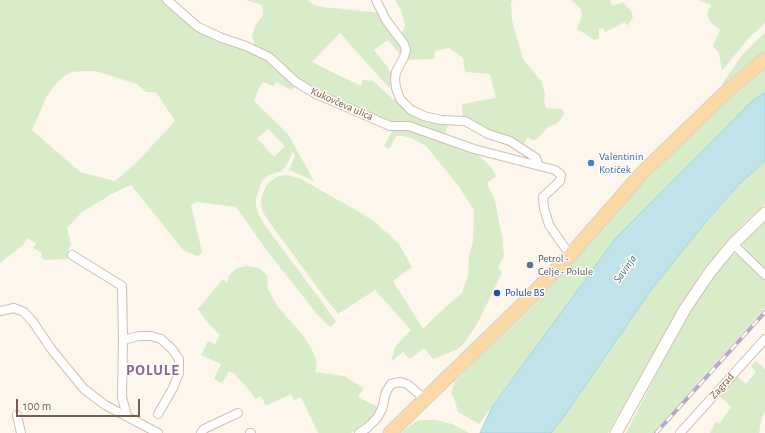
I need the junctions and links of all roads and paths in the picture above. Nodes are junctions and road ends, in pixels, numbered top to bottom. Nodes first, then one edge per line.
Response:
1 (166, 0) edge
2 (376, 0) edge
3 (765, 59) edge
4 (538, 164) junction
5 (765, 213) edge
6 (733, 244) junction
7 (72, 255) dead end
8 (570, 255) junction
9 (765, 275) edge
10 (0, 311) edge
11 (765, 339) edge
12 (123, 340) junction
13 (425, 399) junction
14 (238, 413) dead end
15 (158, 414) dead end
16 (17, 415) dead end
17 (127, 416) junction
18 (21, 433) edge
19 (158, 433) edge
20 (201, 433) edge
21 (359, 433) edge
22 (390, 433) edge
23 (616, 433) edge
24 (680, 433) edge

1 - 4 street, Kukovčeva ulica
2 - 4 street, Kukovčeva ulica
3 - 8 main road
4 - 8 street, Kukovčeva ulica
5 - 6 street
6 - 9 street
6 - 23 street
7 - 12 street
8 - 13 main road
10 - 17 street
11 - 24 street, Zagrad
12 - 15 street
12 - 17 street
13 - 21 street
13 - 22 main road
14 - 20 street
16 - 18 street
17 - 19 street

